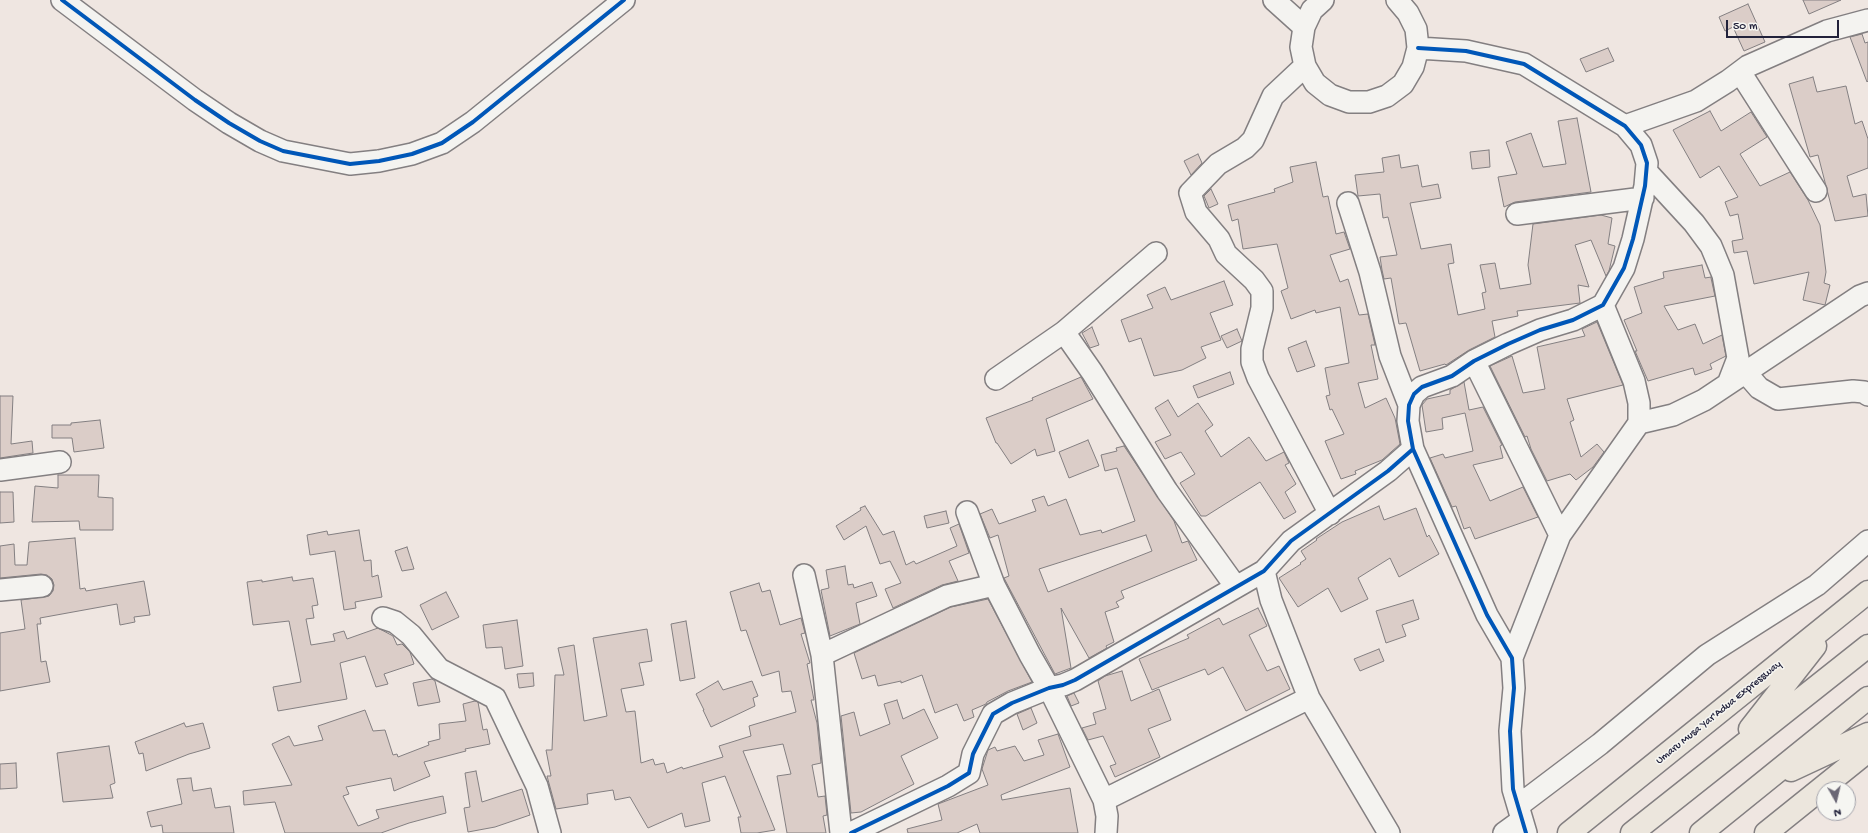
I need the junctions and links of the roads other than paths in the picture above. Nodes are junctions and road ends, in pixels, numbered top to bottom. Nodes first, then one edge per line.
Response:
1 (62, 0) edge
2 (624, 0) edge
3 (1274, 0) edge
4 (1323, 0) edge
5 (1403, 2) edge
6 (1868, 20) edge
7 (1304, 27) junction
8 (1418, 48) junction
9 (1305, 66) junction
10 (1740, 72) junction
11 (1625, 126) junction
12 (1647, 172) junction
13 (1816, 191) dead end
14 (1643, 198) junction
15 (1348, 203) dead end
16 (1518, 214) dead end
17 (1156, 254) dead end
18 (1868, 293) edge
19 (1603, 305) junction
20 (1064, 332) junction
21 (1474, 361) junction
22 (1746, 373) junction
23 (996, 379) dead end
24 (1728, 384) junction
25 (1867, 393) edge
26 (1410, 404) junction
27 (1639, 423) junction
28 (1413, 449) junction
29 (60, 462) dead end
30 (0, 470) edge
31 (967, 512) dead end
32 (1330, 514) junction
33 (1560, 535) junction
34 (1868, 541) edge
35 (1264, 571) junction
36 (804, 575) dead end
37 (42, 586) dead end
38 (994, 586) junction
39 (1236, 587) junction
40 (0, 590) edge
41 (1868, 592) edge
42 (1838, 616) junction
43 (383, 618) dead end
44 (1868, 646) edge
45 (822, 655) junction
46 (1512, 658) junction
47 (1049, 688) junction
48 (1309, 698) junction
49 (1868, 698) edge
50 (1868, 734) edge
51 (1868, 751) edge
52 (1729, 756) junction
53 (1759, 785) junction
54 (1104, 800) junction
55 (1522, 820) edge
56 (550, 833) edge
57 (841, 833) edge
58 (851, 833) edge
59 (1106, 833) edge
60 (1389, 833) edge
61 (1504, 833) edge
62 (1569, 833) edge
63 (1632, 833) edge
64 (1701, 833) edge
65 (1766, 833) edge

1 - 2 street
3 - 7 street
4 - 7 street
5 - 8 street
6 - 10 street
7 - 9 street
8 - 9 street
8 - 11 street
9 - 32 street
10 - 11 street
10 - 13 street
11 - 12 street
12 - 14 street
12 - 24 street
14 - 16 street
14 - 19 street
15 - 26 street
17 - 20 street
18 - 22 street
19 - 21 street
19 - 27 street
20 - 23 street
20 - 39 street
21 - 26 street
21 - 33 street
22 - 24 street
22 - 25 street
24 - 27 street
26 - 28 street
27 - 33 street
28 - 32 street
28 - 46 street
29 - 30 street
31 - 38 street
32 - 35 street
33 - 46 street
34 - 55 street
35 - 39 street
35 - 48 street
36 - 45 street
37 - 40 street
38 - 45 street
38 - 47 street
39 - 47 street
41 - 42 highway, Umaru Musa Yar'Adua Expressway
42 - 52 highway
42 - 62 highway, Umaru Musa Yar'Adua Expressway
43 - 56 street
44 - 52 highway
45 - 57 street
46 - 55 street
47 - 54 street
47 - 58 street
48 - 54 street
48 - 60 street
49 - 53 highway
50 - 53 highway
51 - 65 highway
52 - 63 highway
53 - 64 highway
54 - 59 street
55 - 61 street

